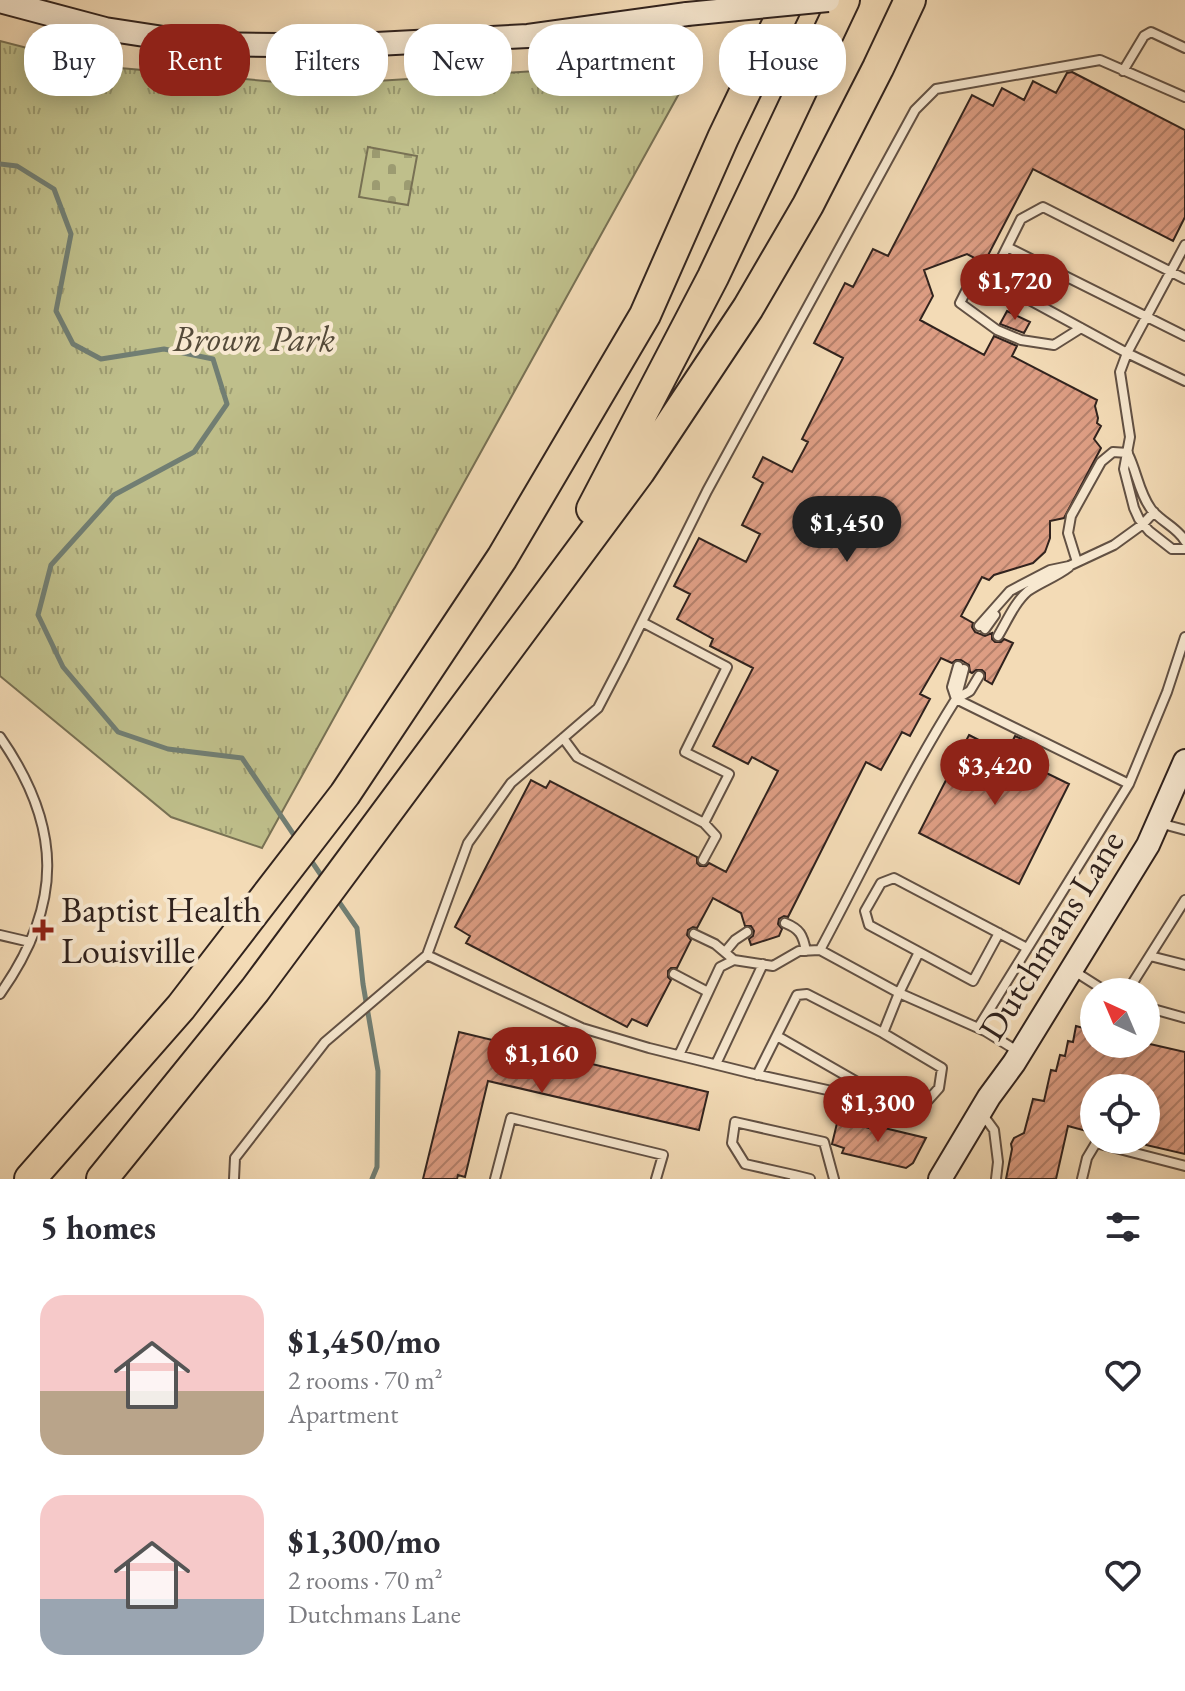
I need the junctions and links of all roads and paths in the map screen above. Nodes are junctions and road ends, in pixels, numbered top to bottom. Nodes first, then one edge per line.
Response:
1 (789, 0) edge
2 (828, 0) edge
3 (844, 0) edge
4 (910, 0) edge
5 (0, 1) edge
6 (1185, 48) edge
7 (1123, 71) junction
8 (1185, 97) edge
9 (1185, 245) edge
10 (1007, 247) junction
11 (1170, 271) junction
12 (991, 279) junction
13 (1185, 279) edge
14 (1147, 316) junction
15 (1081, 328) junction
16 (1185, 336) edge
17 (1127, 353) junction
18 (1185, 381) edge
19 (1128, 453) junction
20 (1154, 512) junction
21 (1143, 524) junction
22 (1185, 541) edge
23 (1185, 549) edge
24 (1073, 564) junction
25 (540, 606) junction
26 (642, 622) junction
27 (982, 628) dead end
28 (998, 636) dead end
29 (1185, 637) edge
30 (961, 667) dead end
31 (979, 676) dead end
32 (956, 699) junction
33 (0, 737) edge
34 (563, 738) junction
35 (1185, 761) edge
36 (1129, 784) junction
37 (704, 823) junction
38 (1159, 823) junction
39 (1185, 830) edge
40 (703, 860) dead end
41 (1185, 900) edge
42 (785, 923) dead end
43 (747, 932) dead end
44 (999, 933) junction
45 (694, 934) dead end
46 (0, 935) edge
47 (30, 942) junction
48 (1027, 948) junction
49 (820, 950) junction
50 (806, 951) junction
51 (725, 952) junction
52 (919, 952) junction
53 (427, 955) junction
54 (1150, 956) junction
55 (734, 960) junction
56 (763, 964) junction
57 (1185, 965) edge
58 (1072, 970) junction
59 (674, 974) dead end
60 (1085, 978) edge
61 (1136, 978) edge
62 (708, 992) junction
63 (899, 993) junction
64 (0, 994) edge
65 (1160, 1011) edge
66 (1185, 1018) edge
67 (978, 1028) junction
68 (883, 1033) junction
69 (777, 1036) junction
70 (1021, 1053) junction
71 (679, 1055) junction
72 (716, 1064) junction
73 (757, 1075) junction
74 (900, 1106) junction
75 (980, 1112) junction
76 (1185, 1166) edge
77 (794, 1177) edge
78 (30, 1179) edge
79 (102, 1179) edge
80 (234, 1179) edge
81 (495, 1179) edge
82 (656, 1179) edge
83 (810, 1179) edge
84 (834, 1179) edge
85 (940, 1179) edge
86 (996, 1179) edge
87 (1082, 1179) edge

1 - 78 highway
2 - 5 street, bridge
3 - 25 highway
4 - 25 highway
6 - 7 lane
7 - 8 lane
7 - 26 lane
9 - 11 lane
10 - 11 lane
10 - 12 lane
10 - 14 lane
11 - 13 lane
11 - 14 lane
12 - 15 lane
12 - 15 lane
14 - 16 lane
14 - 17 lane
15 - 17 lane
17 - 18 lane
17 - 19 lane
19 - 20 lane
19 - 21 lane
19 - 24 lane
20 - 21 lane
20 - 22 lane
21 - 23 lane
21 - 24 lane
24 - 27 lane
24 - 28 lane
25 - 79 highway
26 - 34 lane
26 - 37 lane
29 - 36 lane
30 - 32 lane
31 - 32 lane
32 - 36 lane
32 - 49 lane
33 - 47 lane
34 - 37 lane
34 - 53 lane
35 - 38 street, Dutchmans Lane
36 - 48 lane
37 - 40 lane
38 - 39 lane
38 - 58 street, Dutchmans Lane
41 - 54 lane
42 - 50 lane
43 - 51 lane
44 - 48 lane
44 - 52 lane
44 - 52 lane
45 - 51 lane
46 - 47 lane
47 - 64 lane
48 - 67 lane
49 - 50 lane
49 - 63 lane
50 - 56 lane
51 - 55 lane
52 - 63 lane
53 - 71 lane
53 - 80 lane
54 - 57 lane
54 - 61 lane
55 - 56 lane
55 - 62 lane
56 - 72 lane
58 - 60 lane
58 - 70 street, Dutchmans Lane
59 - 62 lane
62 - 71 lane
63 - 67 lane
63 - 68 lane
65 - 66 lane
67 - 70 lane
68 - 69 lane
68 - 74 lane
69 - 73 lane
69 - 74 lane
70 - 75 street, Dutchmans Lane
71 - 72 lane
72 - 73 lane
73 - 74 lane
75 - 85 street, Dutchmans Lane
75 - 86 lane
76 - 87 lane
77 - 83 lane
77 - 84 lane
81 - 82 lane

